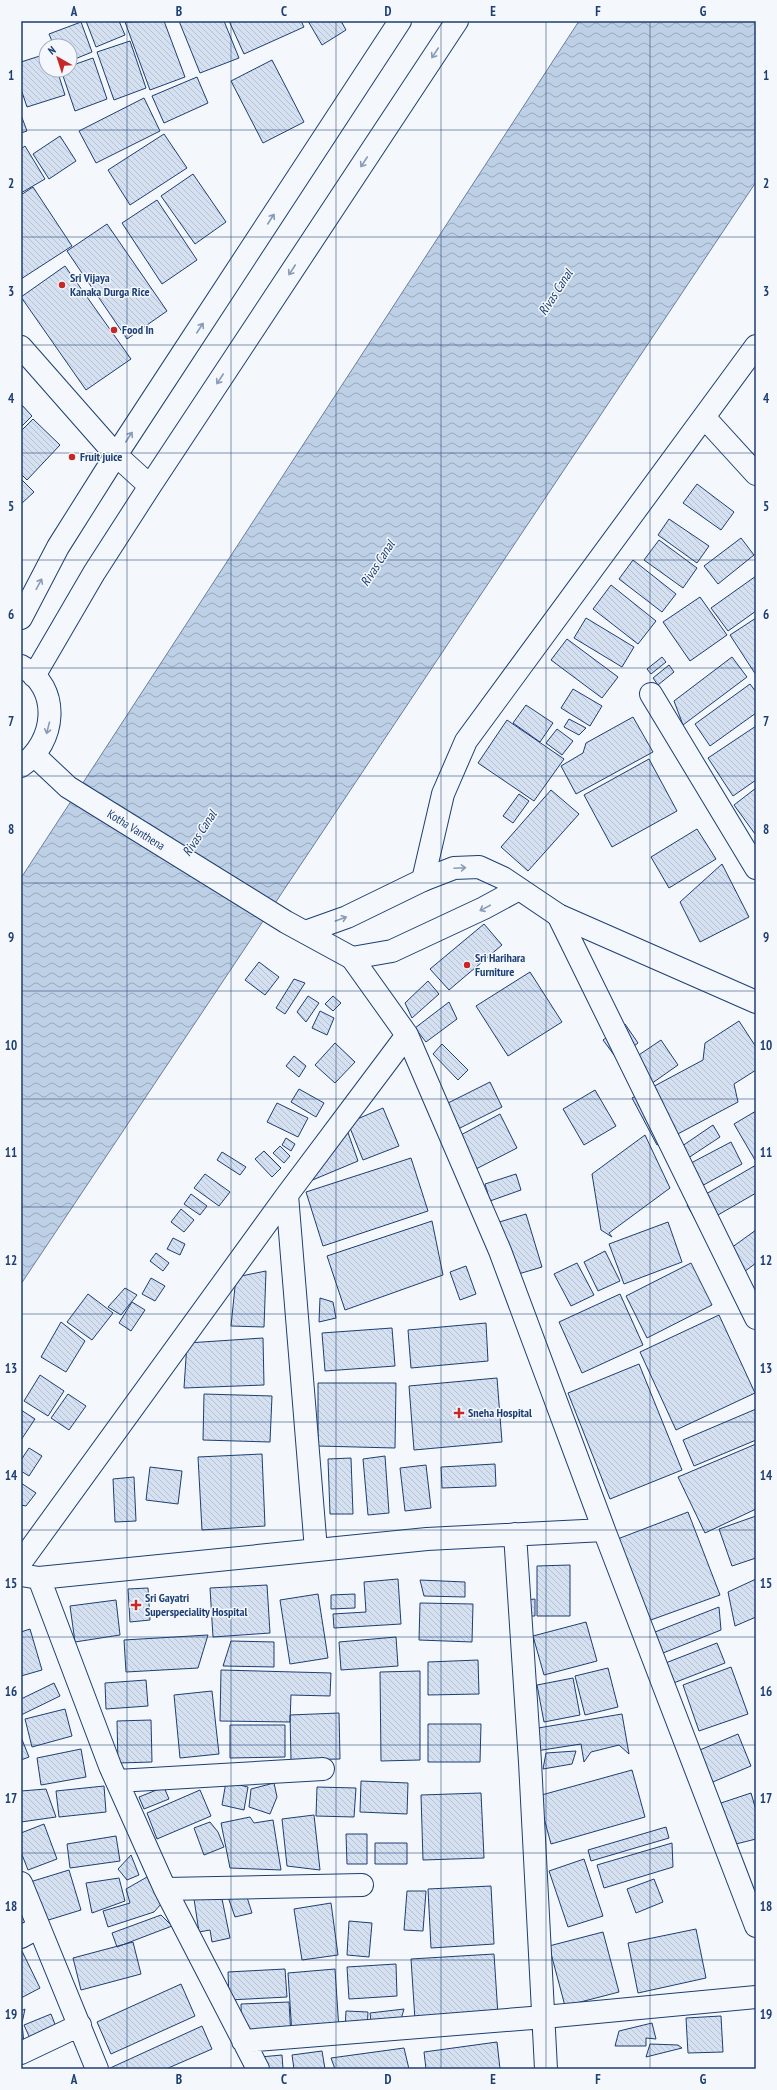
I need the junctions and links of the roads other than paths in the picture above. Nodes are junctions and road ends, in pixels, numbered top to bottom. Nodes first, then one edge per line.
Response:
1 (400, 21) edge
2 (457, 21) edge
3 (756, 346) edge
4 (21, 347) edge
5 (704, 417) junction
6 (116, 455) junction
7 (756, 474) edge
8 (150, 486) junction
9 (21, 618) edge
10 (28, 671) edge
11 (651, 694) dead end
12 (28, 761) edge
13 (756, 868) edge
14 (423, 880) junction
15 (519, 889) junction
16 (558, 915) junction
17 (305, 932) junction
18 (352, 958) junction
19 (756, 1002) edge
20 (407, 1035) junction
21 (287, 1195) junction
22 (756, 1318) edge
23 (604, 1530) junction
24 (515, 1534) junction
25 (316, 1550) junction
26 (21, 1562) edge
27 (30, 1576) edge
28 (323, 1769) dead end
29 (117, 1781) junction
30 (21, 1883) edge
31 (362, 1885) dead end
32 (165, 1889) junction
33 (756, 1926) edge
34 (30, 1932) edge
35 (756, 1997) edge
36 (544, 2017) junction
37 (80, 2025) junction
38 (243, 2041) junction
39 (21, 2053) edge
40 (97, 2069) edge
41 (258, 2069) edge
42 (546, 2069) edge

6 -> 1 street
2 -> 8 street
3 - 5 street
4 - 6 street
5 - 7 street
5 - 14 street
6 - 8 street
9 -> 6 street
8 - 10 street
10 -> 12 street
11 - 13 street
12 - 17 street, Kotha Vanthena
14 -> 15 street
17 -> 14 street
15 - 16 street
15 -> 18 street
16 - 19 street
16 - 22 street
17 - 18 street, Kotha Vanthena
18 - 20 street
20 - 21 street
20 - 23 street
21 - 25 street
21 - 26 street
23 - 24 street
23 - 33 street
24 - 25 street
24 - 36 street
25 - 27 street
27 - 29 street
28 - 29 street
29 - 32 street
30 - 34 street
31 - 32 street
32 - 38 street
34 - 37 street
35 - 36 street
36 - 38 street
36 - 42 street
37 - 39 street
37 - 40 street
38 - 41 street

